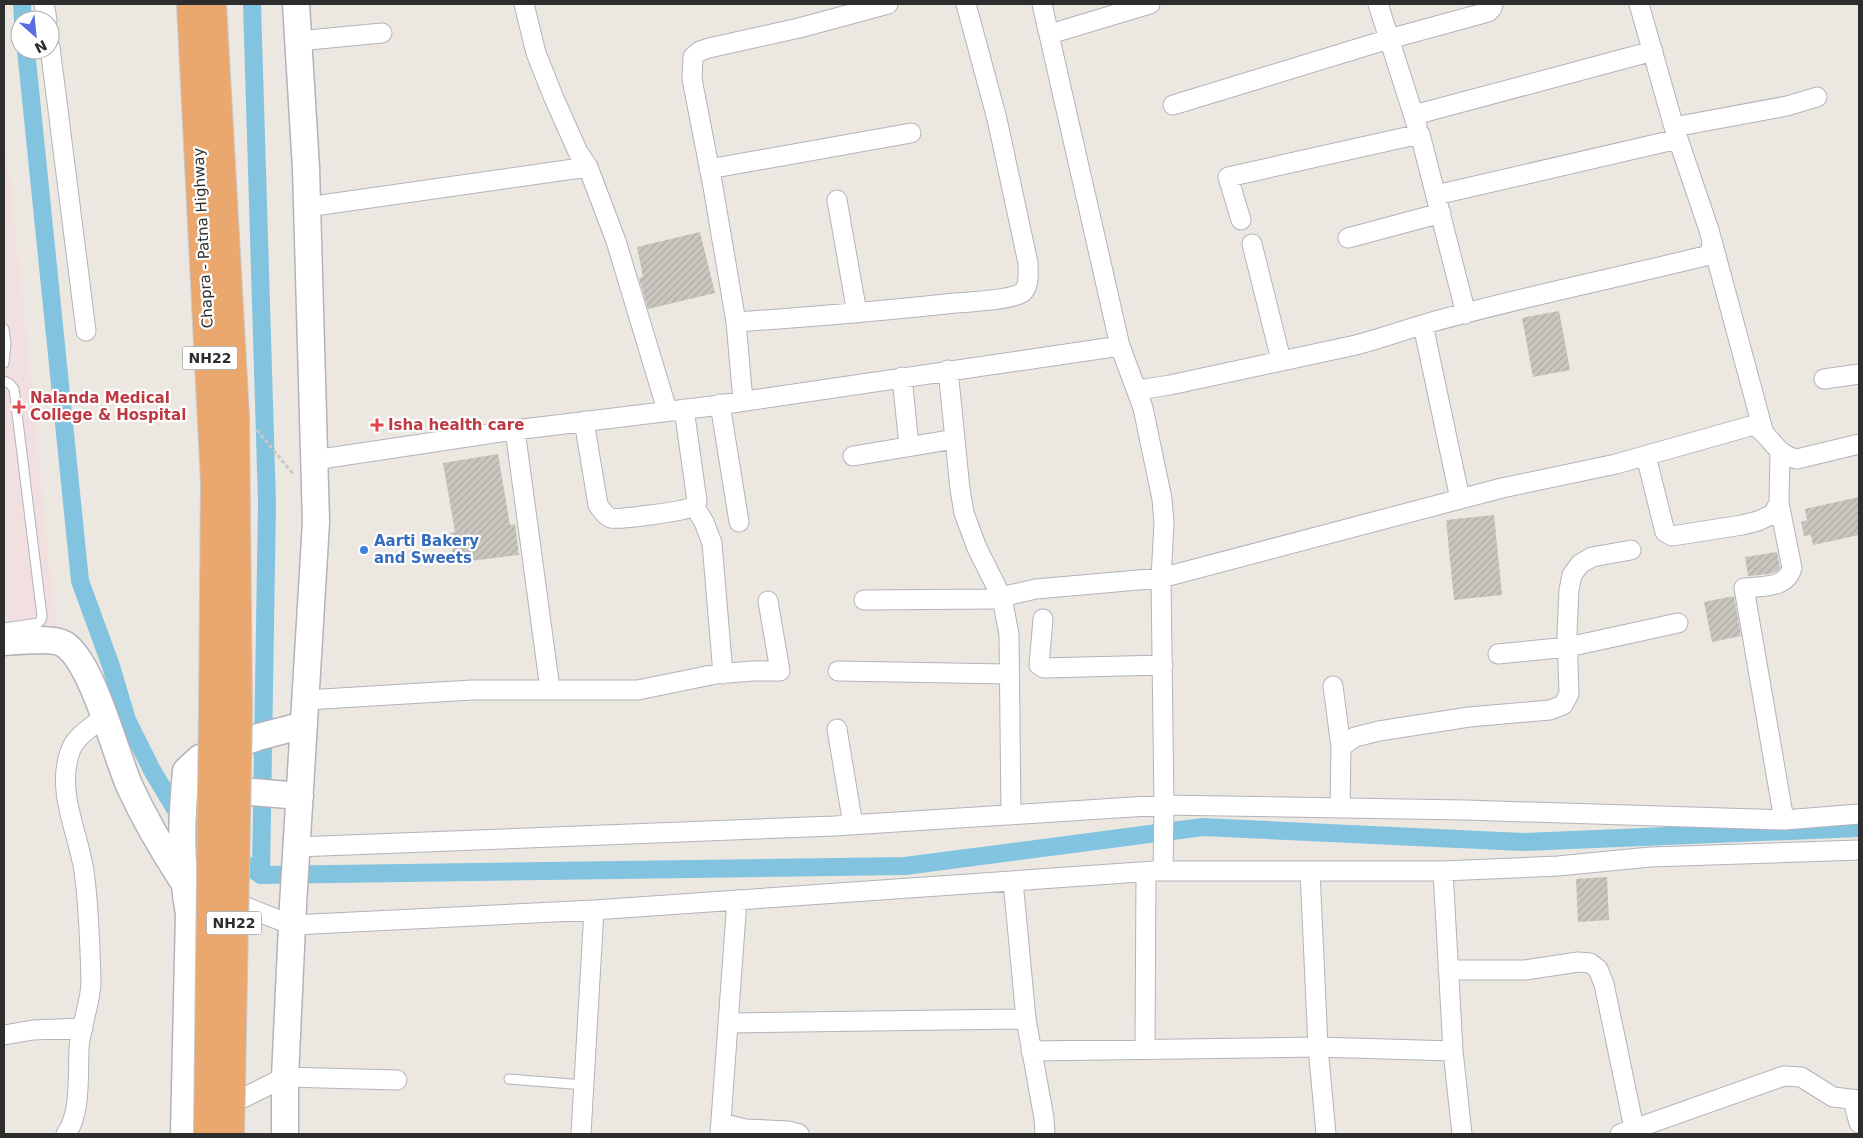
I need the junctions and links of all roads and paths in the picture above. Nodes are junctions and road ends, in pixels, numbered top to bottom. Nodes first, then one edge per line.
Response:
1 (190, 4) edge
2 (212, 4) edge
3 (296, 4) edge
4 (524, 4) edge
5 (888, 4) edge
6 (966, 4) edge
7 (1042, 4) edge
8 (1150, 4) edge
9 (1378, 4) edge
10 (1493, 4) edge
11 (1640, 4) edge
12 (382, 33) dead end
13 (1050, 34) junction
14 (1389, 39) junction
15 (298, 41) junction
16 (1653, 50) junction
17 (52, 60) edge
18 (1817, 97) dead end
19 (1173, 105) dead end
20 (1414, 115) junction
21 (911, 133) dead end
22 (1676, 133) junction
23 (1420, 134) junction
24 (588, 167) junction
25 (709, 169) junction
26 (1436, 195) junction
27 (837, 200) dead end
28 (307, 207) junction
29 (1440, 213) junction
30 (1241, 220) dead end
31 (1348, 238) dead end
32 (1712, 241) junction
33 (1252, 244) dead end
34 (856, 314) junction
35 (1466, 314) junction
36 (736, 322) junction
37 (1423, 324) junction
38 (4, 329) edge
39 (86, 331) dead end
40 (1120, 346) junction
41 (1281, 360) junction
42 (4, 363) edge
43 (948, 370) junction
44 (1859, 374) edge
45 (902, 377) junction
46 (1824, 379) dead end
47 (4, 381) edge
48 (1138, 390) junction
49 (743, 401) junction
50 (720, 404) junction
51 (676, 410) junction
52 (584, 421) junction
53 (515, 430) junction
54 (1764, 430) junction
55 (260, 433) dead end
56 (955, 439) junction
57 (1859, 444) edge
58 (909, 446) junction
59 (1780, 452) junction
60 (853, 456) dead end
61 (1646, 456) junction
62 (281, 459) dead end
63 (314, 460) junction
64 (1460, 499) junction
65 (1779, 503) junction
66 (694, 506) junction
67 (739, 522) dead end
68 (1631, 550) dead end
69 (1161, 578) junction
70 (1002, 598) junction
71 (864, 600) dead end
72 (768, 601) dead end
73 (1043, 619) dead end
74 (1678, 623) dead end
75 (4, 628) edge
76 (4, 642) edge
77 (1568, 647) junction
78 (76, 653) junction
79 (1498, 654) dead end
80 (4, 657) edge
81 (1163, 665) junction
82 (838, 672) dead end
83 (723, 674) junction
84 (1008, 674) junction
85 (1333, 686) dead end
86 (550, 689) junction
87 (226, 705) junction
88 (104, 717) junction
89 (298, 719) junction
90 (837, 729) dead end
91 (1341, 747) junction
92 (300, 796) junction
93 (1340, 808) junction
94 (1164, 809) junction
95 (1859, 814) edge
96 (1011, 815) junction
97 (1784, 820) junction
98 (853, 825) junction
99 (187, 827) junction
100 (1859, 850) edge
101 (296, 853) junction
102 (1310, 871) junction
103 (1443, 871) junction
104 (1155, 872) junction
105 (1013, 881) junction
106 (188, 884) junction
107 (737, 900) junction
108 (594, 910) junction
109 (293, 915) junction
110 (1448, 970) junction
111 (1026, 1019) junction
112 (728, 1023) junction
113 (83, 1028) junction
114 (4, 1035) edge
115 (1318, 1047) junction
116 (1145, 1049) junction
117 (1031, 1050) junction
118 (1453, 1051) junction
119 (285, 1077) junction
120 (509, 1079) dead end
121 (397, 1080) dead end
122 (584, 1085) junction
123 (1856, 1100) edge
124 (1859, 1123) edge
125 (184, 1127) edge
126 (721, 1128) edge
127 (1627, 1131) edge
128 (66, 1134) edge
129 (208, 1134) edge
130 (230, 1134) edge
131 (285, 1134) edge
132 (581, 1134) edge
133 (798, 1134) edge
134 (1045, 1134) edge
135 (1326, 1134) edge
136 (1462, 1134) edge

1 - 87 highway, Chapra - Patna Highway / NH22
2 - 87 highway, Chapra - Patna Highway / NH22
3 - 15 street
4 - 24 street
5 - 25 street
6 - 34 street
7 - 13 street
8 - 13 street
9 - 14 street
10 - 14 street
11 - 16 street
12 - 15 street
13 - 40 street
14 - 19 street
14 - 20 street
15 - 28 street
16 - 20 street
16 - 22 street
17 - 39 street
18 - 22 street
20 - 23 street
21 - 25 street
22 - 26 street
22 - 32 street
23 - 26 street
23 - 30 street
24 - 28 street
24 - 51 street
25 - 36 street
26 - 29 street
27 - 34 street
28 - 63 street
29 - 31 street
29 - 35 street
32 - 35 street
32 - 54 street
33 - 41 street
34 - 36 street
35 - 37 street
36 - 49 street
37 - 41 street
37 - 64 street
38 - 42 lane
40 - 43 street
40 - 48 street
41 - 48 street
43 - 45 street
43 - 56 street
44 - 46 street
45 - 49 street
45 - 58 street
47 - 75 lane
48 - 69 street
49 - 50 street
50 - 51 street
50 - 67 street
51 - 52 street
51 - 66 street
52 - 53 street
52 - 66 street
53 - 63 street
53 - 86 street
54 - 59 street
54 - 61 street
55 - 62 path
56 - 58 street
56 - 70 street
57 - 59 street
58 - 60 street
59 - 65 street
61 - 64 street
61 - 65 street
63 - 89 street
64 - 69 street
65 - 97 street
66 - 83 street
68 - 77 street
69 - 70 street
69 - 81 street
70 - 71 street
70 - 84 street
72 - 83 street
73 - 81 street
74 - 77 street
76 - 78 street
77 - 79 street
77 - 91 street
78 - 80 street
78 - 88 street
81 - 94 street
82 - 84 street
83 - 86 street
84 - 96 street
85 - 91 street
86 - 89 street
87 - 129 highway, NH22, bridge
87 - 130 highway, NH22, bridge
88 - 106 street
88 - 113 street
89 - 92 street
89 - 99 street
90 - 98 street
91 - 93 street
92 - 99 street
92 - 101 street
93 - 94 street
93 - 97 street
94 - 96 street
94 - 104 street
95 - 97 street
96 - 98 street
98 - 101 street
99 - 106 street
100 - 103 street
101 - 109 street
102 - 103 street
102 - 104 street
102 - 115 street
103 - 110 street
104 - 105 street
104 - 116 street
105 - 107 street
105 - 111 street
106 - 109 street
106 - 125 street
107 - 108 street
107 - 112 street
108 - 109 street
108 - 122 street
109 - 119 street
110 - 118 street
110 - 127 street
111 - 112 street
111 - 117 street
112 - 126 street
113 - 114 street
113 - 128 street
115 - 116 street
115 - 118 street
115 - 135 street
116 - 117 street
117 - 134 street
118 - 136 street
119 - 121 street
119 - 125 street
119 - 131 street
120 - 122 lane
122 - 132 street
123 - 124 street
123 - 127 street
126 - 133 street

